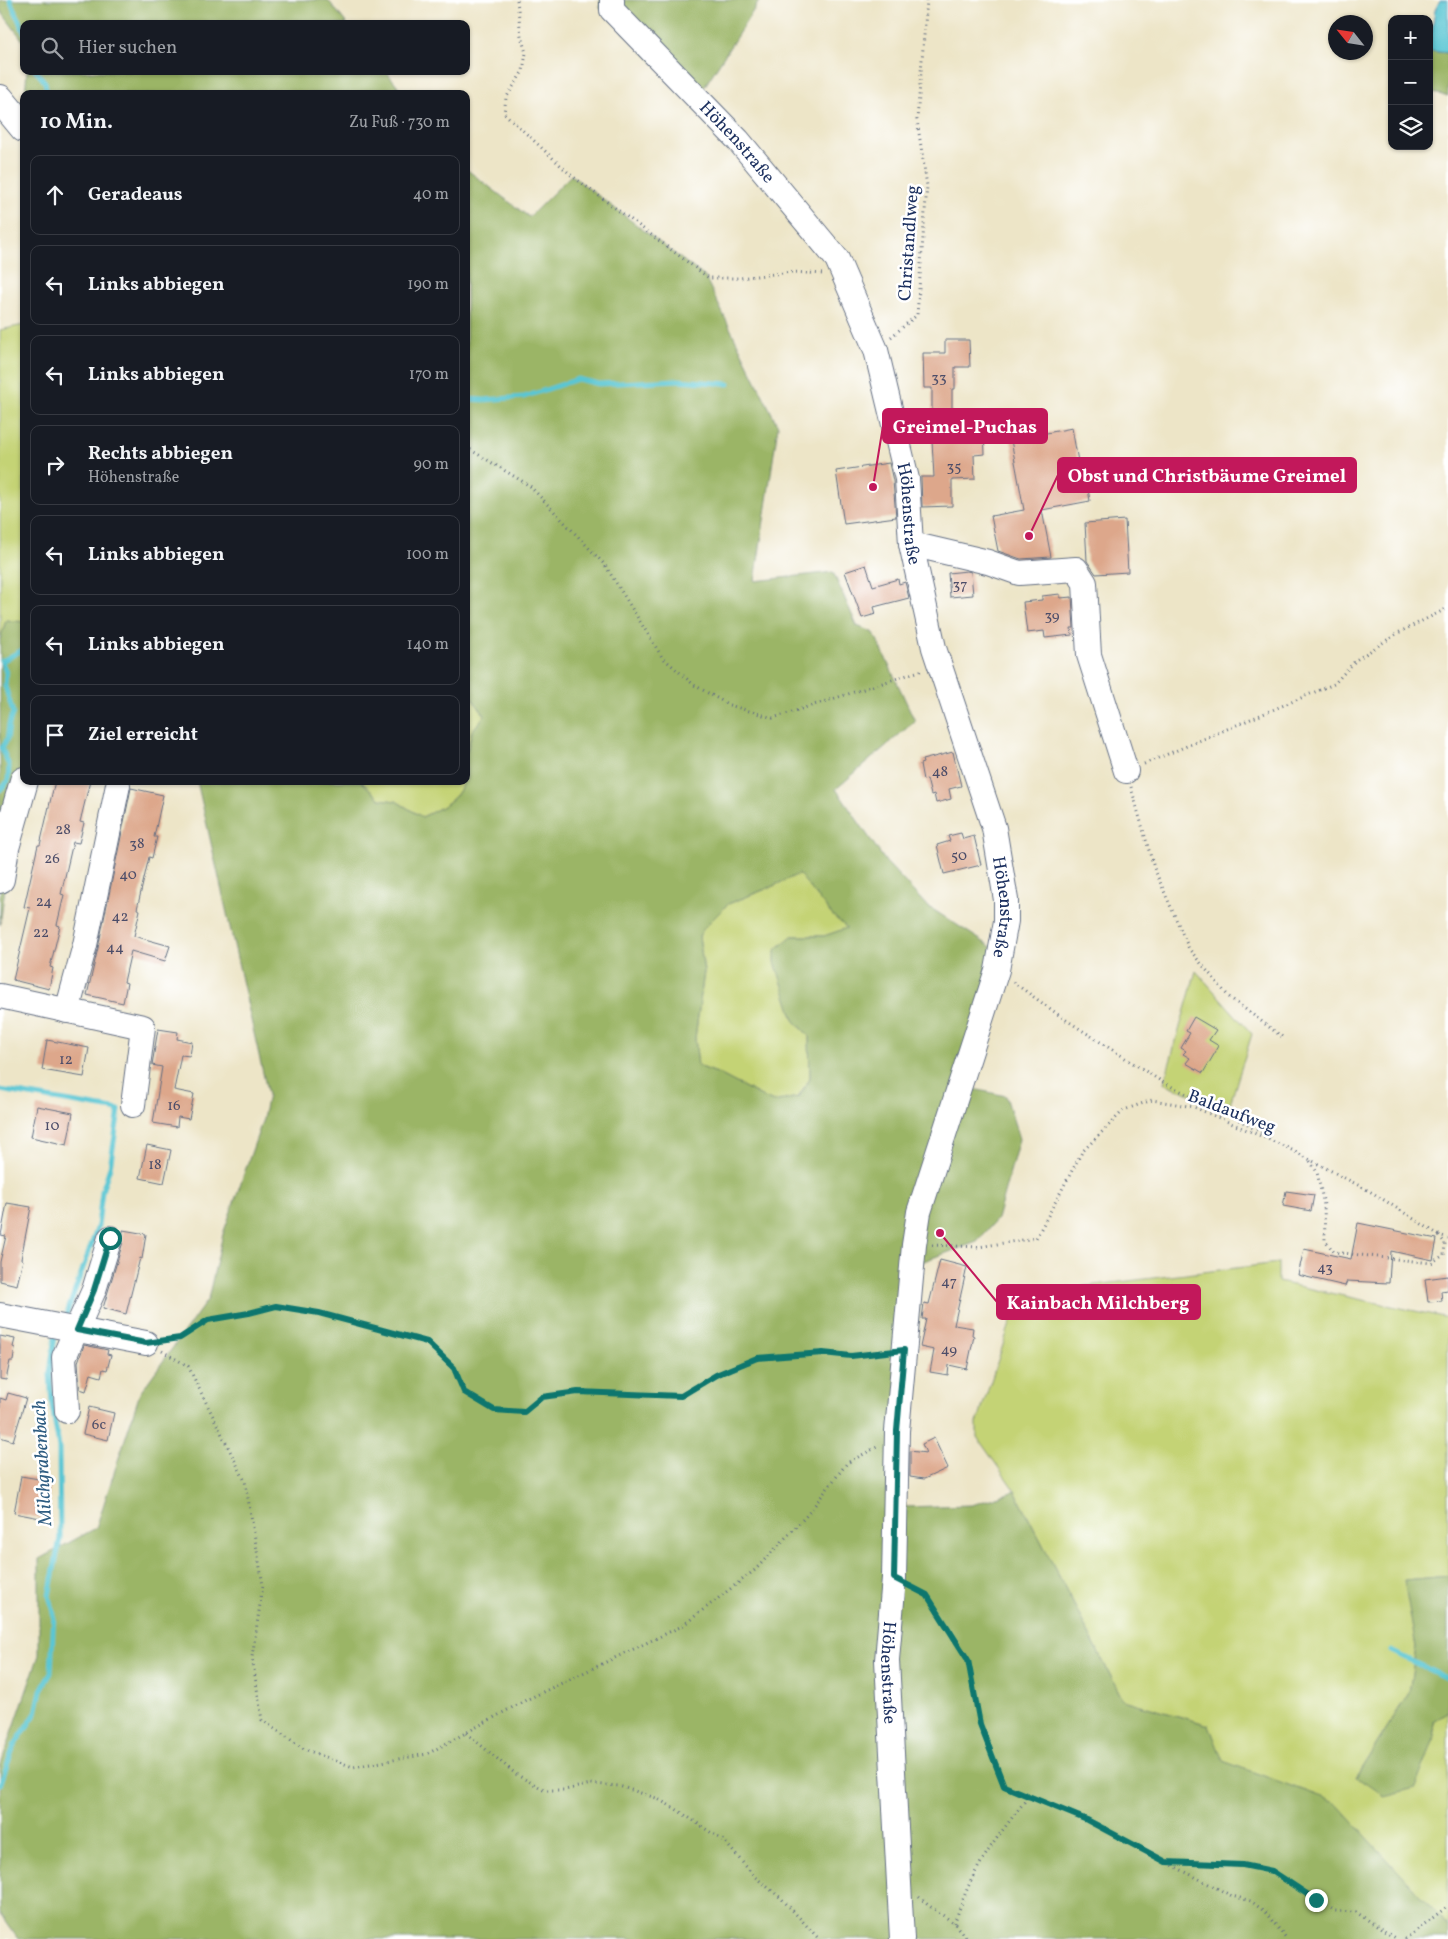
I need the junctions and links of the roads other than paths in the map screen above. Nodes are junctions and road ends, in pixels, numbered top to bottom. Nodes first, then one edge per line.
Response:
1 (612, 0) edge
2 (0, 99) edge
3 (20, 123) edge
4 (911, 544) junction
5 (1126, 771) road end
6 (23, 785) edge
7 (118, 785) dead end
8 (0, 879) edge
9 (0, 996) edge
10 (68, 1011) junction
11 (134, 1105) dead end
12 (110, 1238) dead end
13 (0, 1315) edge
14 (77, 1330) junction
15 (146, 1343) road end
16 (67, 1411) dead end
17 (902, 1939) edge

1 - 4 street, Höhenstraße
2 - 3 main road
4 - 5 street
4 - 17 street, Höhenstraße
6 - 8 main road
7 - 10 street
9 - 10 street
10 - 11 street
12 - 14 street
13 - 14 street
14 - 15 street
14 - 16 street

